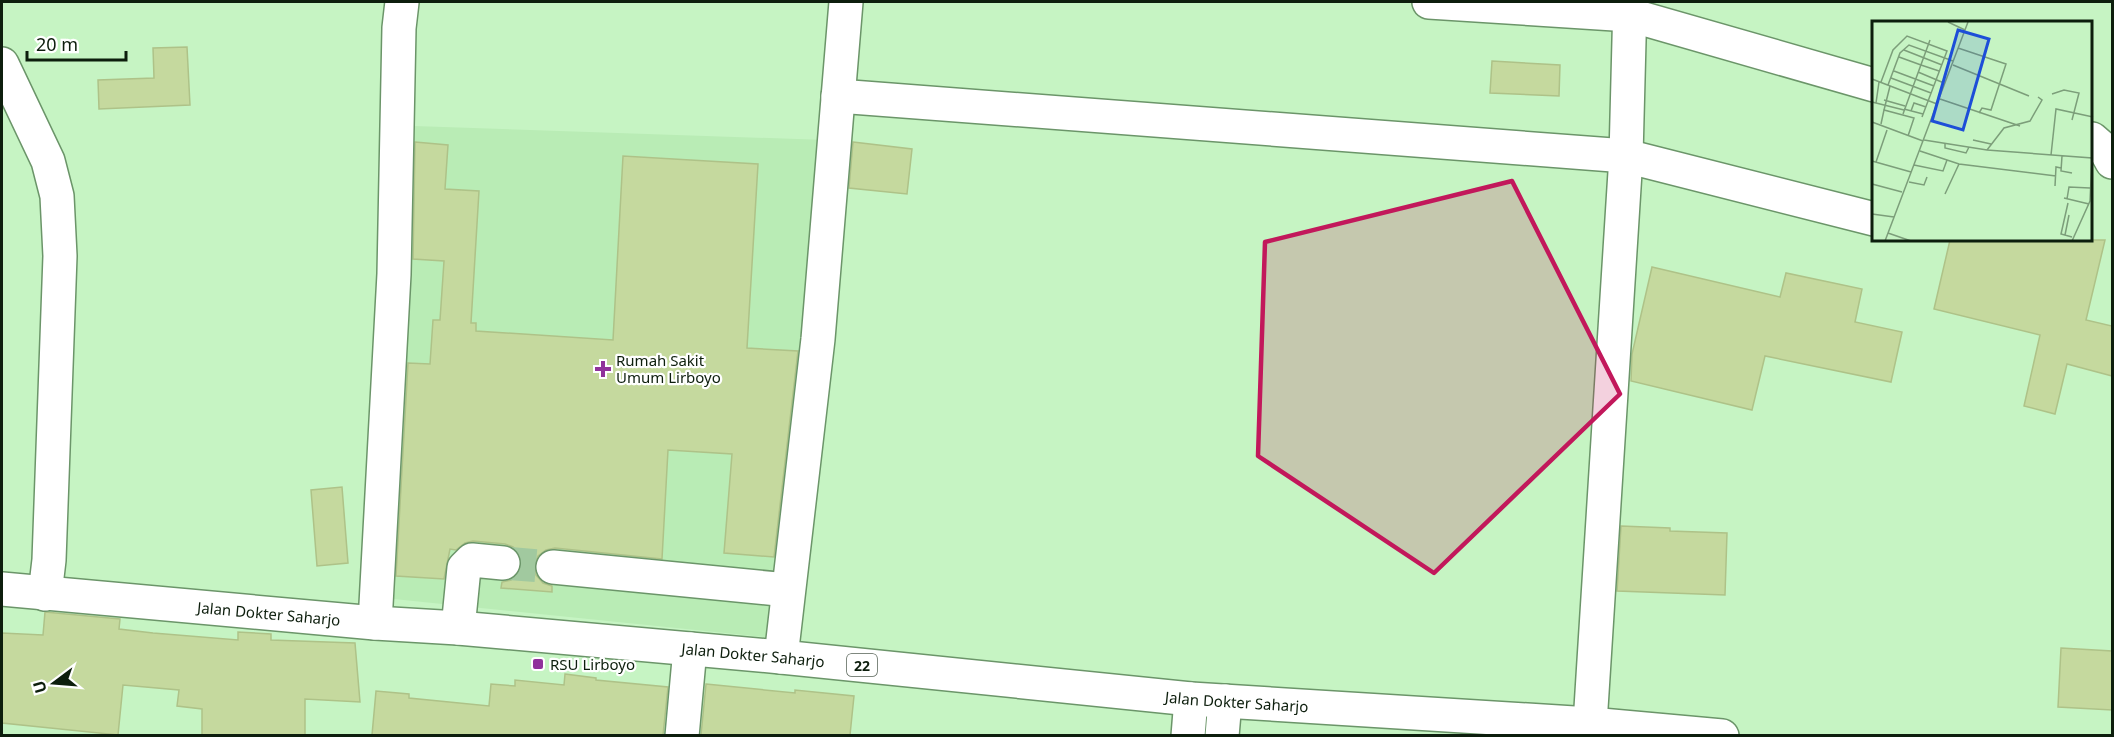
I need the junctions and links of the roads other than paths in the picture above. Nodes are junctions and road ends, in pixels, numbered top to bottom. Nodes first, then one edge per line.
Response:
1 (402, 2) edge
2 (846, 2) edge
3 (1428, 2) edge
4 (1630, 8) edge
5 (2, 64) edge
6 (1872, 84) edge
7 (838, 96) junction
8 (2093, 141) edge
9 (1626, 156) junction
10 (2112, 162) edge
11 (1872, 218) edge
12 (503, 563) tunnel mouth
13 (554, 567) tunnel mouth
14 (2, 589) edge
15 (788, 590) junction
16 (45, 594) junction
17 (375, 623) junction
18 (458, 628) junction
19 (690, 649) junction
20 (781, 657) junction
21 (1191, 699) junction
22 (1225, 701) junction
23 (1590, 724) junction
24 (682, 735) edge
25 (1188, 735) edge
26 (1221, 735) edge
27 (1722, 735) edge

1 - 17 main road
2 - 7 main road
3 - 4 main road
4 - 6 main road
4 - 9 main road
5 - 16 main road
7 - 9 main road
7 - 15 main road
8 - 10 main road
9 - 11 main road
9 - 23 main road
12 - 18 main road
13 - 15 main road
14 - 16 main road, Jalan Dokter Saharjo / 22
15 - 20 main road
16 - 17 main road, Jalan Dokter Saharjo / 22
17 - 18 main road, Jalan Dokter Saharjo / 22
18 - 19 main road, Jalan Dokter Saharjo / 22
19 - 20 main road, Jalan Dokter Saharjo / 22
19 - 24 main road
20 - 21 main road, Jalan Dokter Saharjo / 22
21 - 22 main road, Jalan Dokter Saharjo / 22
21 - 25 main road
22 - 23 main road, Jalan Dokter Saharjo / 22
22 - 26 main road
23 - 27 main road, Jalan Dokter Saharjo / 22

